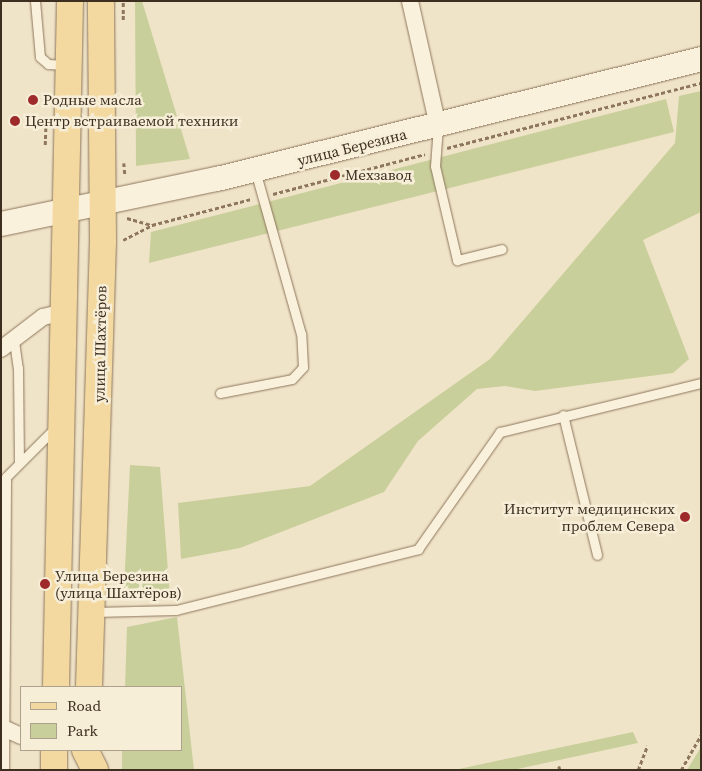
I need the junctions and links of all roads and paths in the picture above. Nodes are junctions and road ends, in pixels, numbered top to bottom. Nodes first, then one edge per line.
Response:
1 (35, 1) edge
2 (70, 1) edge
3 (101, 1) edge
4 (410, 1) edge
5 (701, 59) edge
6 (68, 65) junction
7 (438, 126) junction
8 (255, 170) junction
9 (101, 204) junction
10 (65, 209) junction
11 (126, 218) dead end
12 (1, 224) edge
13 (124, 240) dead end
14 (502, 249) dead end
15 (63, 312) junction
16 (8, 345) edge
17 (701, 382) edge
18 (220, 393) dead end
19 (563, 415) junction
20 (61, 422) junction
21 (19, 463) junction
22 (597, 555) dead end
23 (94, 612) junction
24 (56, 686) edge
25 (89, 686) edge
26 (2, 727) edge
27 (701, 734) edge
28 (20, 736) edge
29 (647, 746) dead end
30 (54, 751) edge
31 (85, 751) edge
32 (86, 751) edge
33 (559, 766) dead end
34 (4, 770) edge
35 (54, 770) edge
36 (86, 770) edge
37 (95, 770) edge
38 (560, 770) edge
39 (638, 770) edge
40 (681, 770) edge

1 - 6 lane
2 - 6 main road
3 - 9 main road, улица Шахтёров
4 - 7 street
5 - 7 street, улица Березина
6 - 10 main road
7 - 8 street, улица Березина
7 - 14 lane
8 - 9 street, улица Березина
8 - 18 lane
9 - 10 street, улица Березина
9 - 23 main road, улица Шахтёров
10 - 12 street, улица Березина
10 - 15 main road
11 - 13 path
15 - 16 street
15 - 20 main road
16 - 21 lane
17 - 19 lane
19 - 22 lane
19 - 23 lane
20 - 21 lane
20 - 24 main road
21 - 26 lane
23 - 25 main road, улица Шахтёров
26 - 28 street
26 - 34 lane
27 - 40 path
29 - 39 path
30 - 35 main road
31 - 36 main road
32 - 37 main road
33 - 38 path

